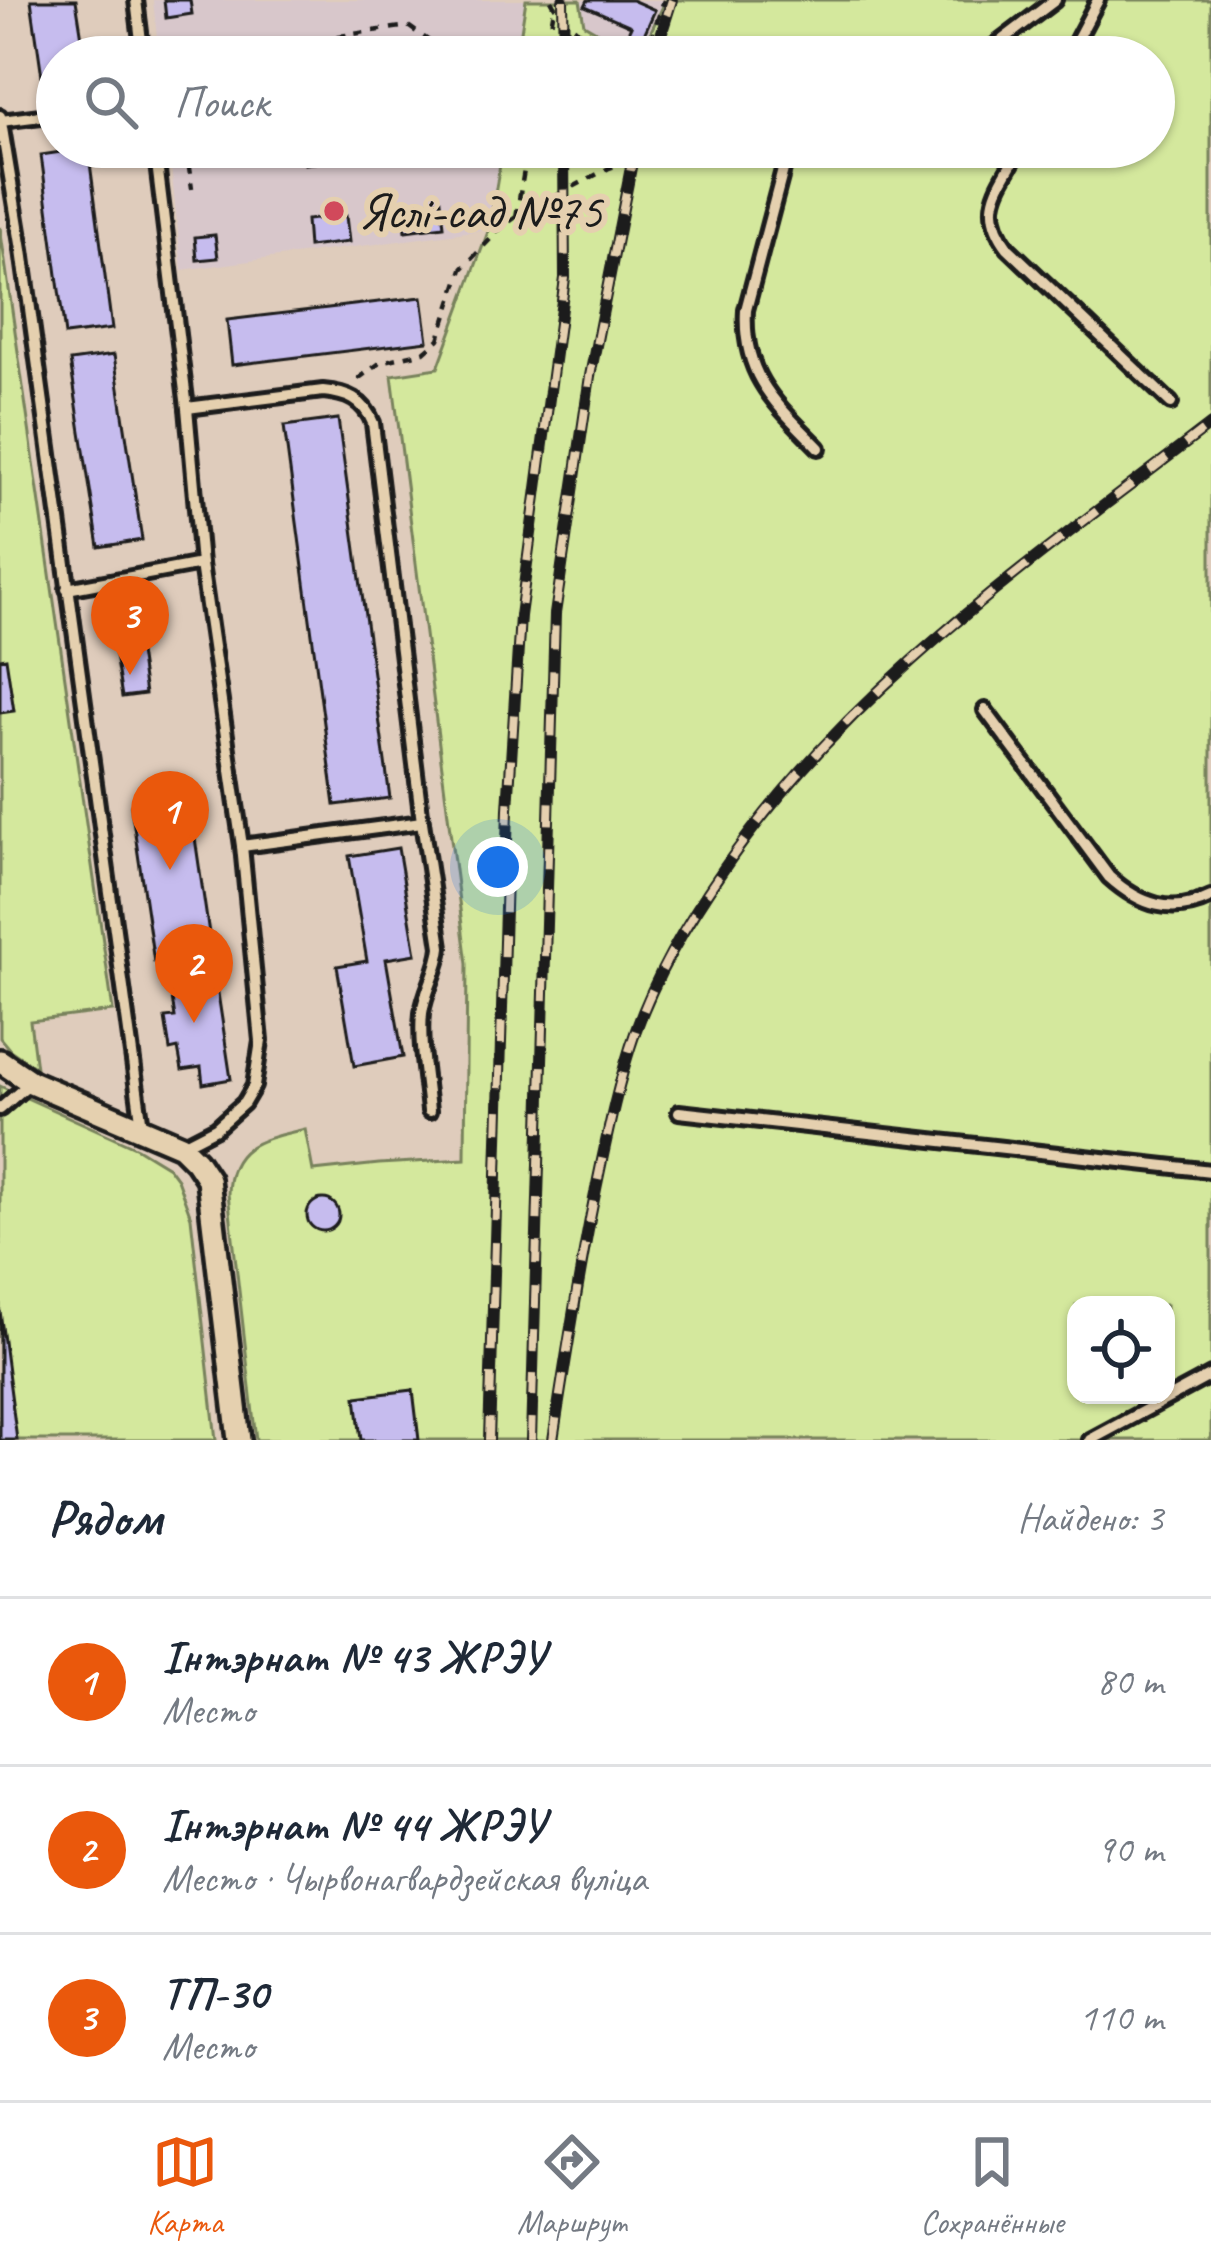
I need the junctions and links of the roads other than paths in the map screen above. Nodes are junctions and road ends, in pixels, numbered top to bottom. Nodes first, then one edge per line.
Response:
1 (136, 0) edge
2 (1055, 0) edge
3 (1098, 0) edge
4 (140, 36) edge
5 (1008, 36) edge
6 (1079, 36) edge
7 (36, 116) edge
8 (0, 119) edge
9 (157, 168) edge
10 (783, 168) edge
11 (1009, 168) edge
12 (1171, 403) dead end
13 (187, 408) junction
14 (818, 448) dead end
15 (201, 564) junction
16 (67, 589) junction
17 (985, 710) dead end
18 (422, 822) junction
19 (242, 846) junction
20 (1211, 897) edge
21 (0, 1061) edge
22 (31, 1082) junction
23 (0, 1109) edge
24 (429, 1111) dead end
25 (679, 1112) dead end
26 (143, 1130) junction
27 (181, 1146) junction
28 (1211, 1171) edge
29 (1211, 1375) edge
30 (239, 1440) edge
31 (1090, 1440) edge

1 - 4 lane
2 - 5 lane
3 - 6 lane
7 - 8 lane
8 - 16 lane
9 - 13 lane
10 - 14 lane
11 - 12 lane
13 - 15 lane
13 - 18 lane
15 - 16 lane
15 - 19 lane
16 - 26 lane
17 - 20 lane
18 - 19 lane
18 - 24 lane
19 - 27 lane
21 - 22 street
22 - 23 lane
22 - 26 street
25 - 28 lane
26 - 27 street
27 - 30 street
29 - 31 lane

